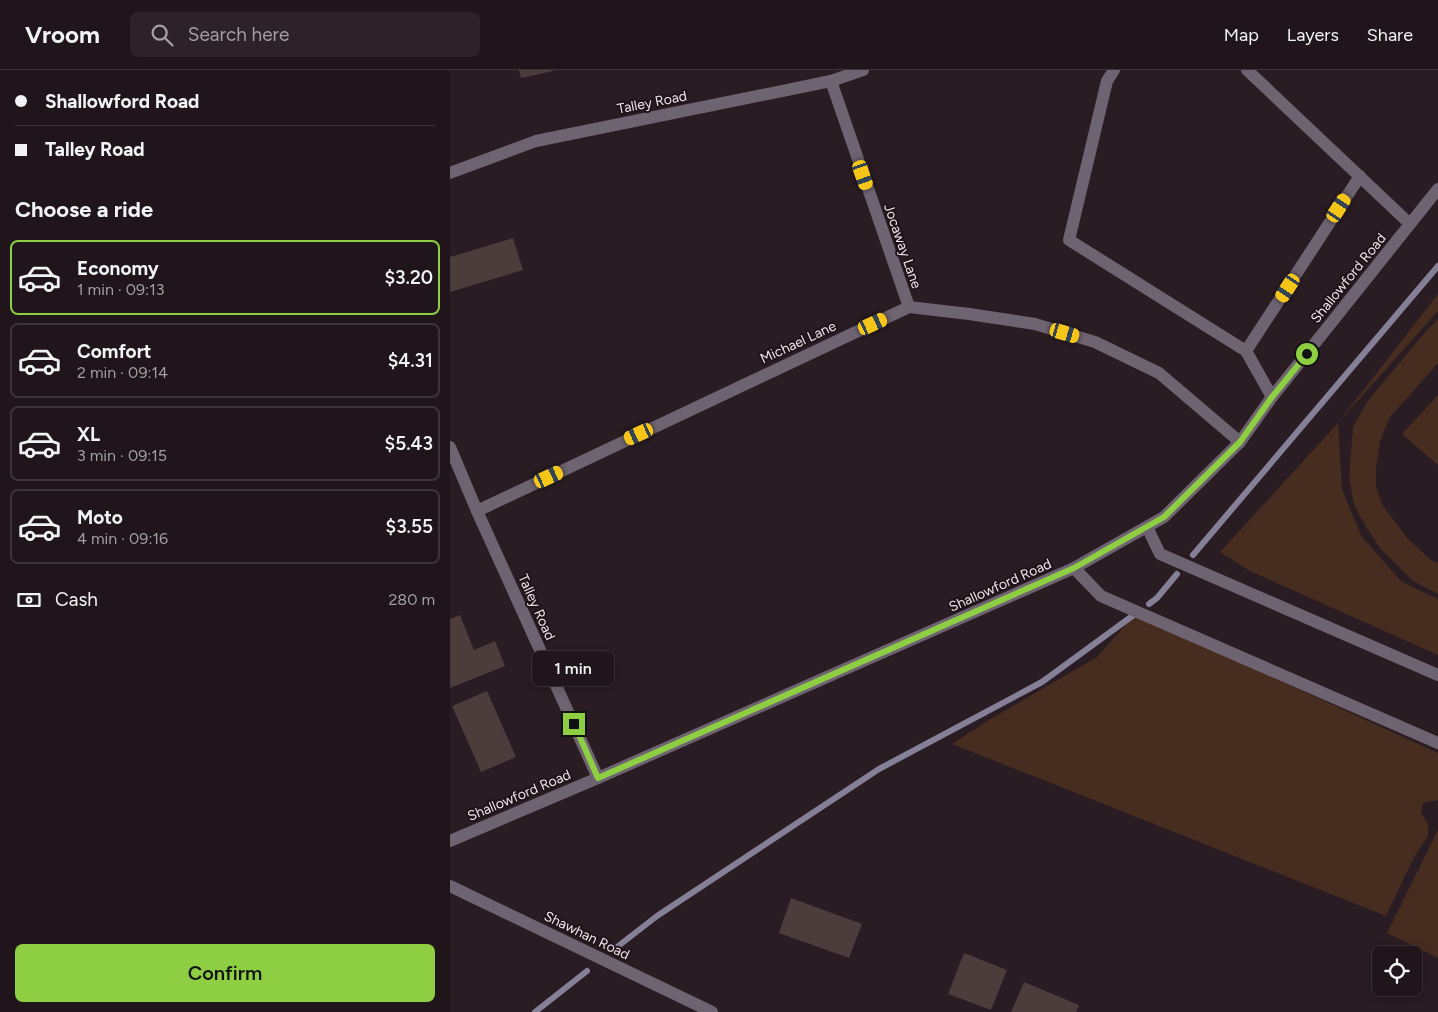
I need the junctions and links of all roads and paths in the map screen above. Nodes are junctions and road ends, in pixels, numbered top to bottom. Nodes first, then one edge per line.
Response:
1 (863, 70) edge
2 (1114, 70) edge
3 (1247, 70) edge
4 (831, 81) junction
5 (450, 173) edge
6 (1360, 176) junction
7 (1438, 188) edge
8 (1410, 224) junction
9 (909, 307) junction
10 (1246, 351) junction
11 (1272, 397) junction
12 (1240, 442) junction
13 (450, 447) edge
14 (477, 511) junction
15 (1147, 527) junction
16 (1074, 568) junction
17 (1438, 675) edge
18 (1438, 743) edge
19 (598, 778) junction
20 (450, 841) edge
21 (450, 886) edge
22 (712, 1012) edge

1 - 4 street, Talley Road
2 - 10 street
3 - 6 street
4 - 5 street, Talley Road
4 - 9 street, Jocaway Lane
6 - 8 street
6 - 10 street
7 - 8 street, Shallowford Road
8 - 11 street, Shallowford Road
9 - 12 street
9 - 14 street, Michael Lane
10 - 11 street
11 - 12 street, Shallowford Road
12 - 15 street, Shallowford Road
13 - 14 street, Talley Road
14 - 19 street, Talley Road
15 - 16 street, Shallowford Road
15 - 17 street
16 - 18 street
16 - 19 street, Shallowford Road
19 - 20 street, Shallowford Road
21 - 22 street, Shawhan Road

